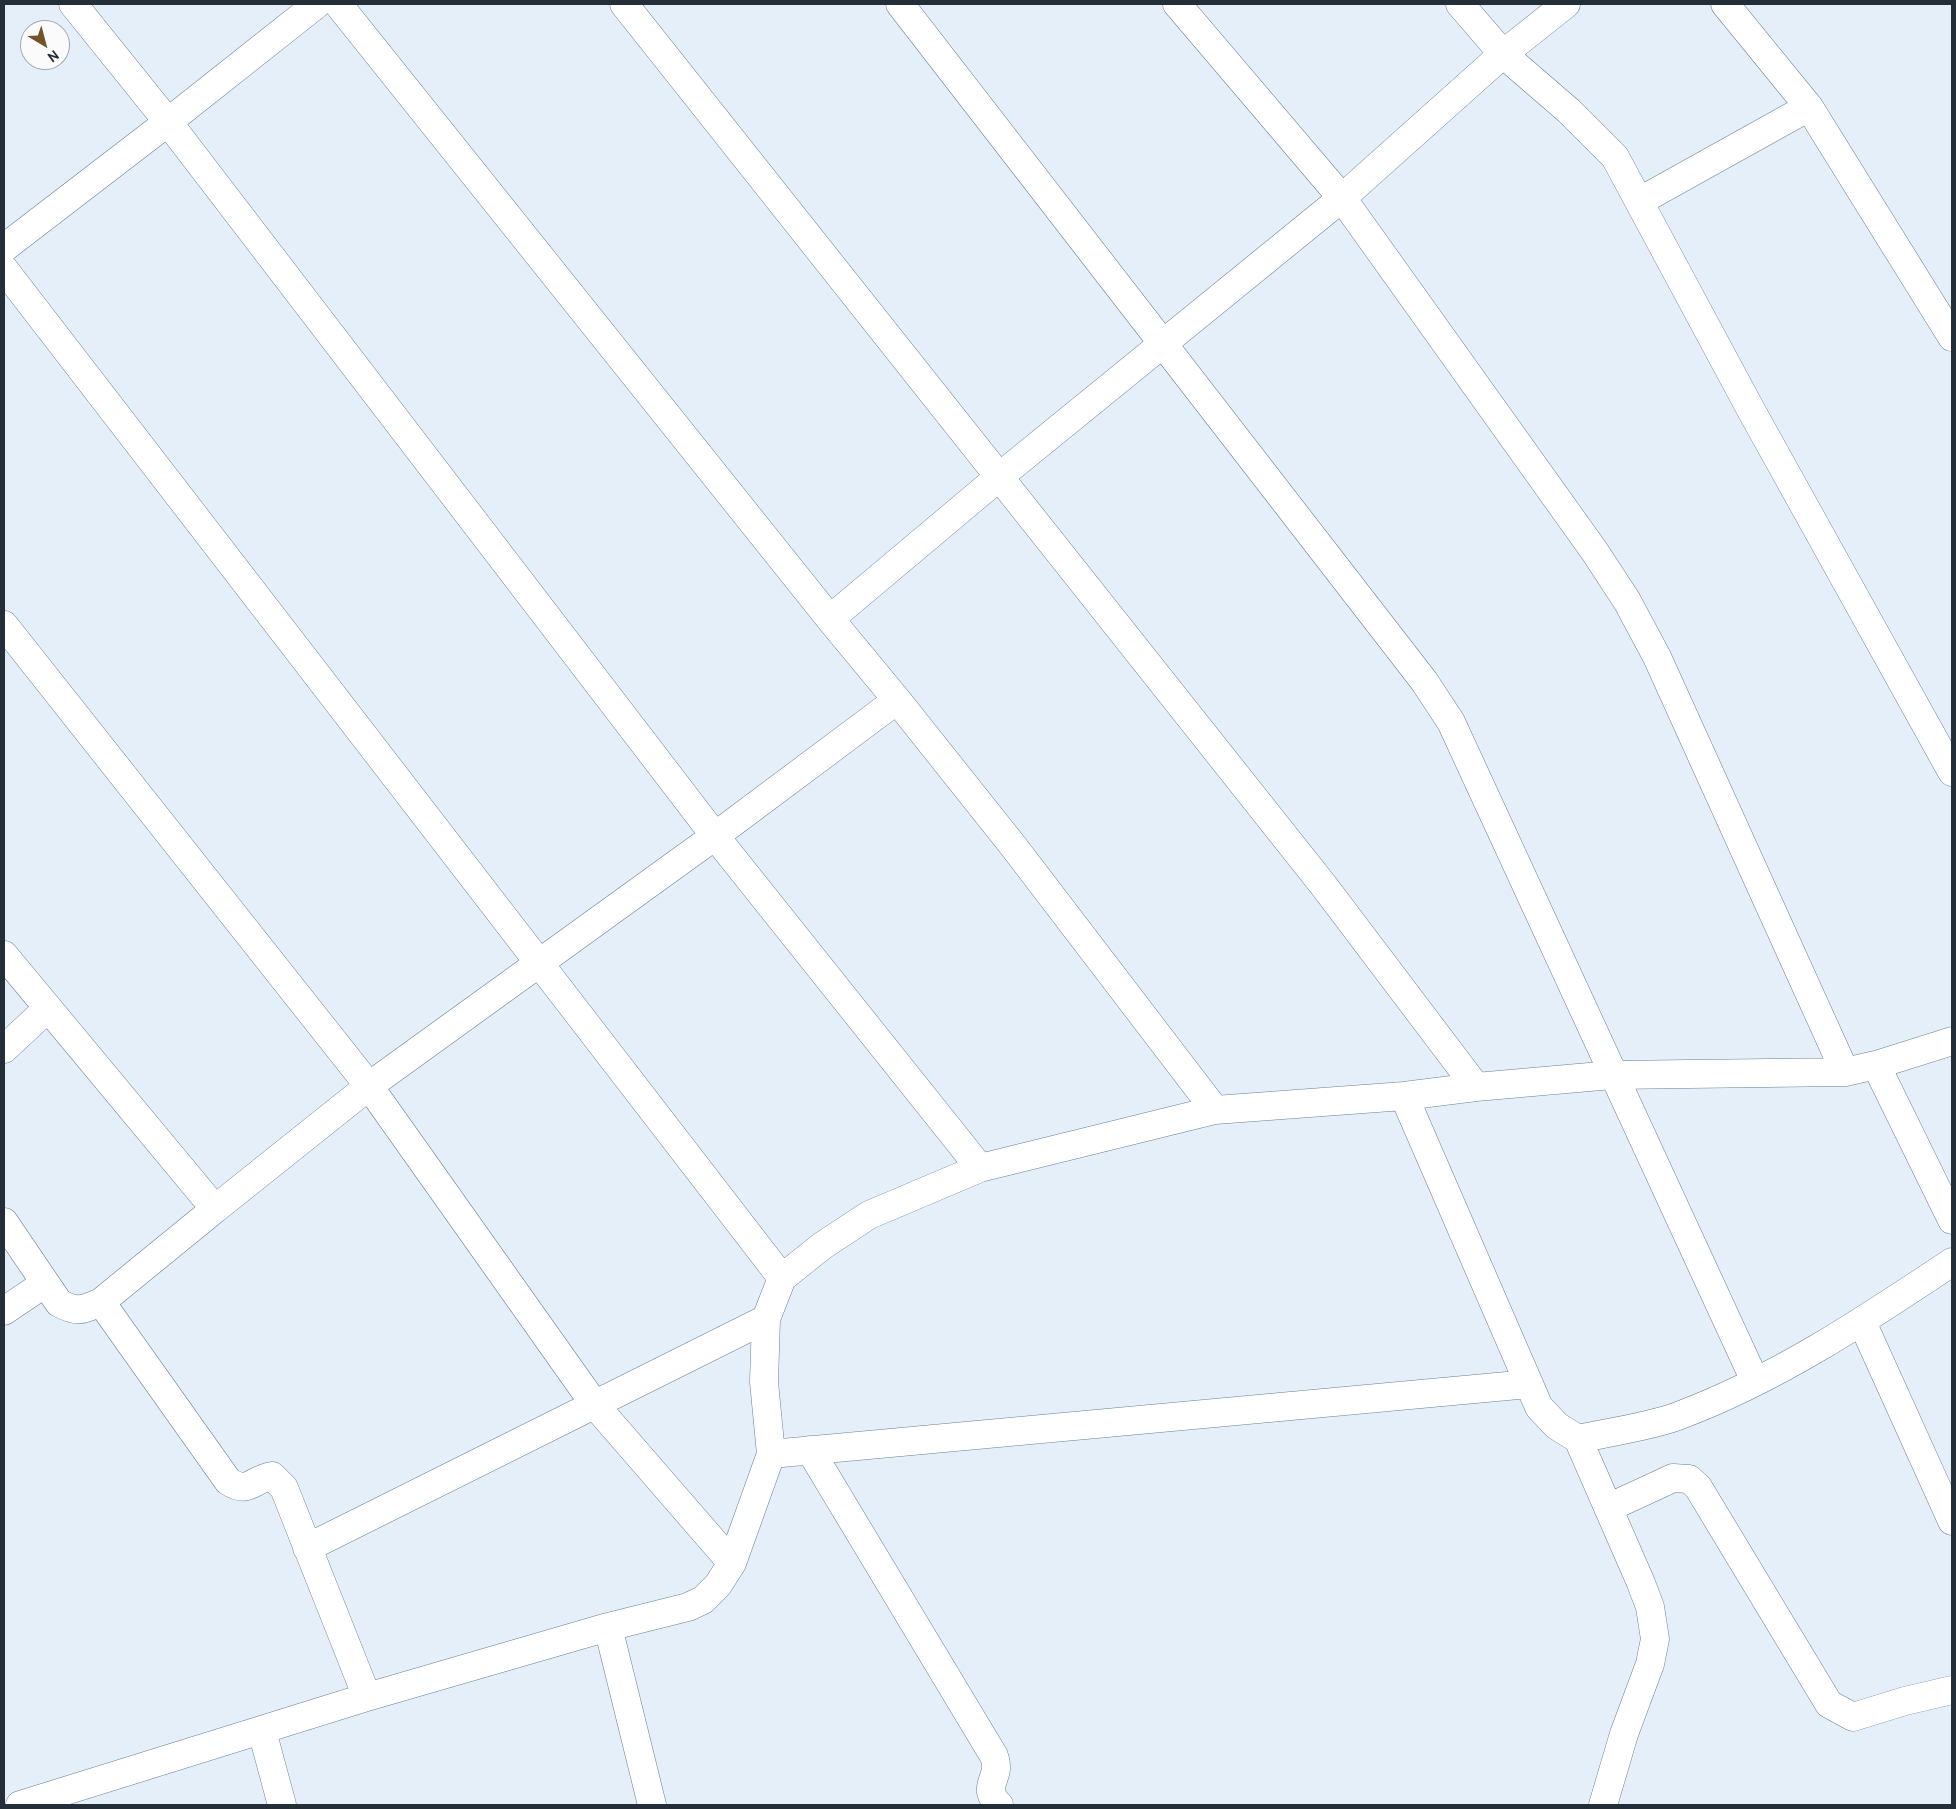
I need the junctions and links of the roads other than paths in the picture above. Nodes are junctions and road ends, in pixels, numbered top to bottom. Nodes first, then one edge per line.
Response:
1 (74, 4) edge
2 (317, 4) edge
3 (338, 4) edge
4 (624, 4) edge
5 (900, 4) edge
6 (1177, 4) edge
7 (1460, 4) edge
8 (1566, 4) edge
9 (1725, 4) edge
10 (1503, 54) junction
11 (1809, 107) junction
12 (168, 122) junction
13 (1342, 198) junction
14 (1640, 201) junction
15 (4, 248) edge
16 (4, 269) edge
17 (1952, 337) edge
18 (1163, 343) junction
19 (999, 476) junction
20 (830, 619) junction
21 (4, 625) edge
22 (897, 700) junction
23 (1952, 772) edge
24 (715, 836) junction
25 (4, 955) edge
26 (539, 962) junction
27 (47, 1009) junction
28 (1952, 1040) edge
29 (4, 1049) edge
30 (1876, 1065) junction
31 (1845, 1072) junction
32 (1612, 1075) junction
33 (369, 1086) junction
34 (1476, 1087) junction
35 (1404, 1096) junction
36 (1215, 1110) junction
37 (980, 1168) junction
38 (215, 1209) junction
39 (1952, 1220) edge
40 (4, 1222) edge
41 (1952, 1262) edge
42 (782, 1278) junction
43 (44, 1284) junction
44 (101, 1302) junction
45 (4, 1311) edge
46 (766, 1319) junction
47 (1862, 1322) junction
48 (1755, 1381) junction
49 (1529, 1384) junction
50 (594, 1405) junction
51 (1578, 1439) junction
52 (810, 1450) junction
53 (771, 1454) junction
54 (1608, 1508) junction
55 (1952, 1521) edge
56 (307, 1548) junction
57 (732, 1563) junction
58 (608, 1627) junction
59 (1952, 1690) edge
60 (367, 1697) junction
61 (262, 1731) junction
62 (20, 1805) edge
63 (282, 1805) edge
64 (652, 1805) edge
65 (999, 1805) edge
66 (1603, 1805) edge

1 - 12 street
2 - 12 street
3 - 20 street
4 - 19 street
5 - 18 street
6 - 13 street
7 - 10 street
8 - 10 street
9 - 11 street
10 - 13 street
10 - 14 street
11 - 14 street
11 - 17 street
12 - 15 street
12 - 24 street
13 - 18 street
13 - 31 street
14 - 23 street
16 - 26 street
18 - 19 street
18 - 32 street
19 - 20 street
19 - 34 street
20 - 22 street
21 - 33 street
22 - 24 street
22 - 36 street
24 - 26 street
24 - 37 street
25 - 27 street
26 - 33 street
26 - 42 street
27 - 29 street
27 - 38 street
28 - 30 street
30 - 31 street
30 - 39 street
31 - 32 street
32 - 34 street
32 - 48 street
33 - 38 street
33 - 50 street
34 - 35 street
35 - 36 street
35 - 49 street
36 - 37 street
37 - 42 street
38 - 44 street
40 - 43 street
41 - 47 street
42 - 46 street
43 - 44 street
43 - 45 street
44 - 56 street
46 - 50 street
46 - 53 street
47 - 48 street
47 - 55 street
48 - 51 street
49 - 51 street
49 - 52 street
50 - 56 street
50 - 57 street
51 - 54 street
52 - 53 street
52 - 65 street
53 - 57 street
54 - 59 street
54 - 66 street
56 - 60 street
57 - 58 street
58 - 60 street
58 - 64 street
60 - 61 street
61 - 62 street
61 - 63 street

